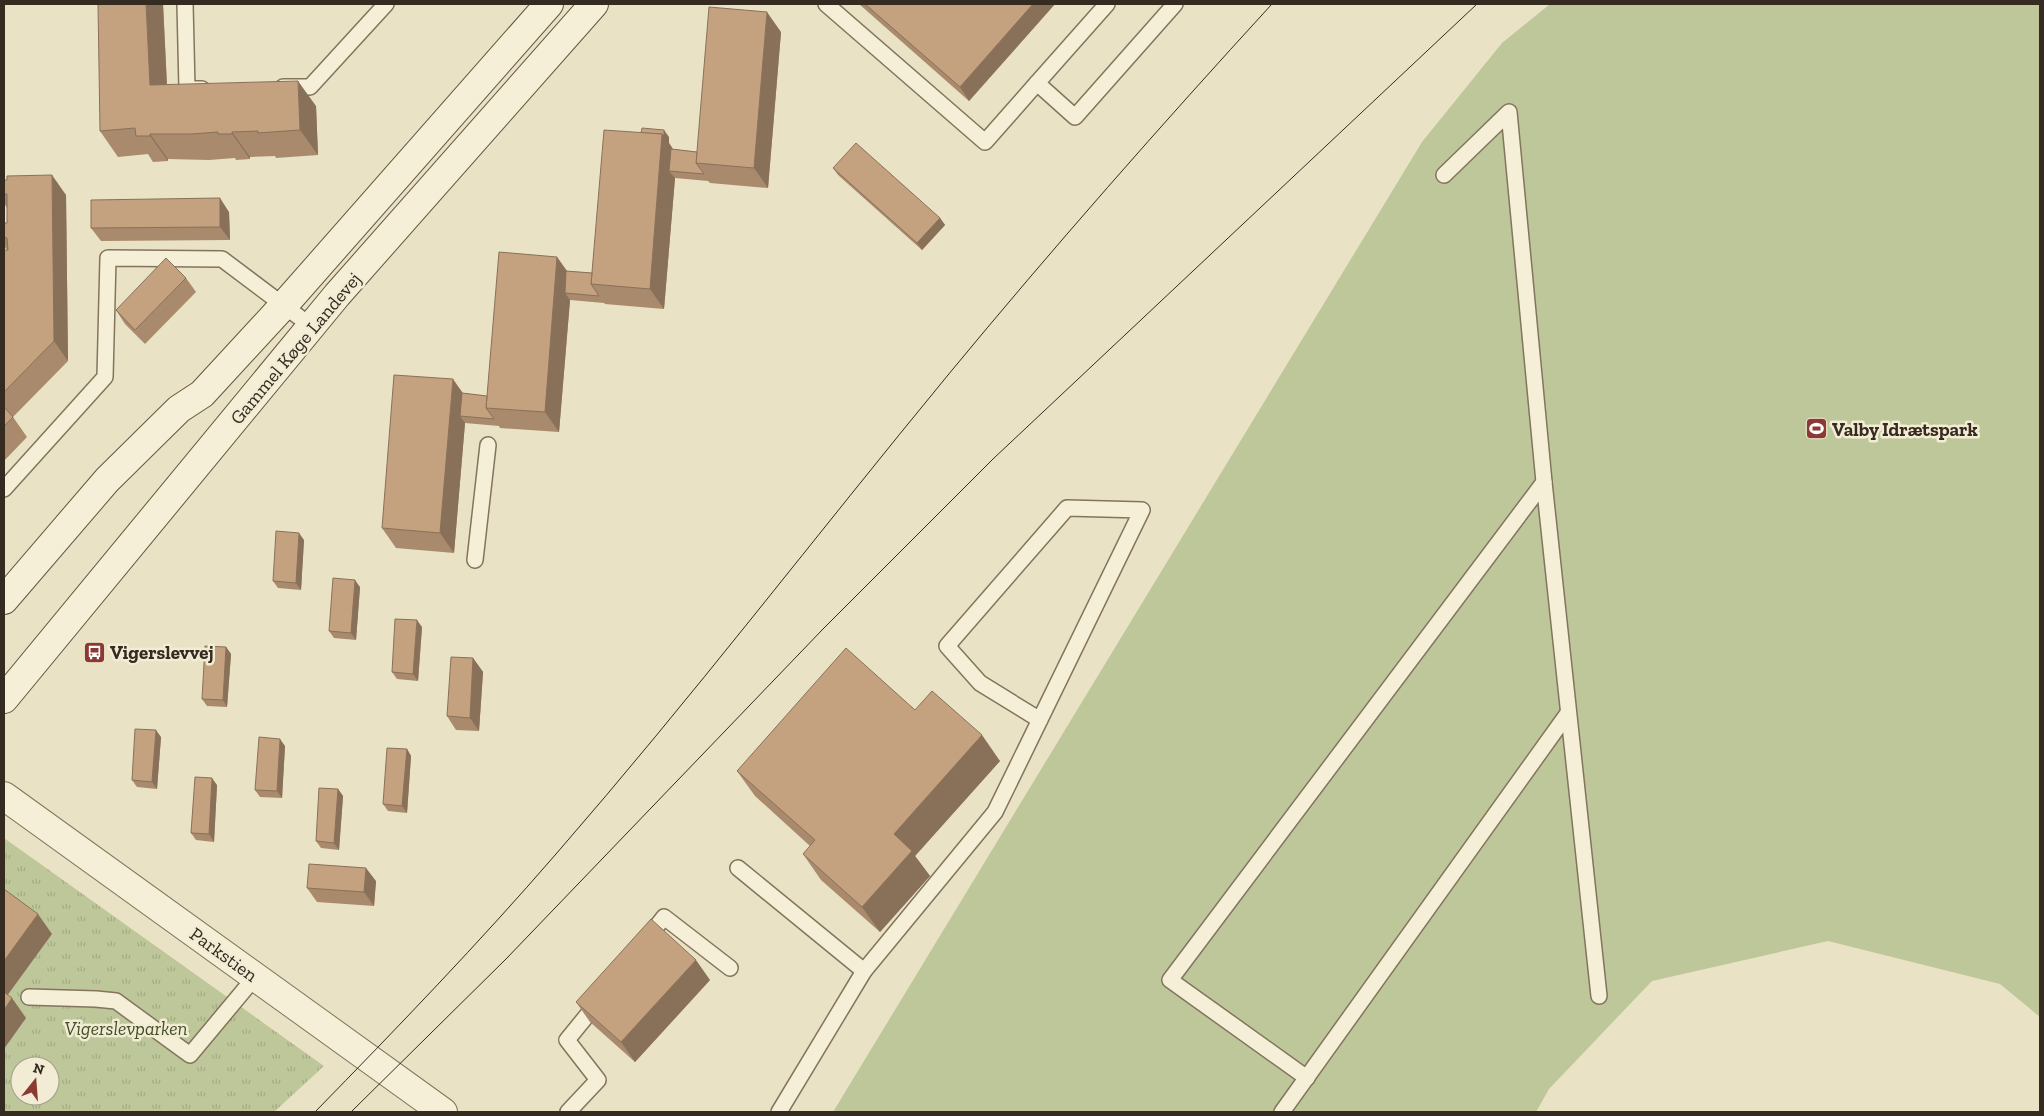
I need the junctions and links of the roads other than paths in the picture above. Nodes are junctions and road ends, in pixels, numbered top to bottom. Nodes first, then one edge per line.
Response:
1 (185, 4) edge
2 (386, 4) edge
3 (550, 4) edge
4 (594, 4) edge
5 (826, 4) edge
6 (1107, 4) edge
7 (1175, 4) edge
8 (1037, 83) junction
9 (272, 88) edge
10 (215, 89) edge
11 (1444, 175) dead end
12 (284, 305) junction
13 (311, 326) junction
14 (488, 445) dead end
15 (1544, 482) junction
16 (4, 489) edge
17 (474, 560) dead end
18 (4, 600) edge
19 (4, 699) edge
20 (1568, 713) junction
21 (1040, 720) junction
22 (4, 796) edge
23 (738, 868) dead end
24 (640, 948) edge
25 (730, 968) dead end
26 (864, 971) junction
27 (255, 977) junction
28 (604, 994) edge
29 (1599, 996) dead end
30 (29, 997) dead end
31 (1307, 1078) junction
32 (443, 1112) edge
33 (568, 1112) edge
34 (779, 1112) edge
35 (1282, 1112) edge

1 - 10 lane
2 - 9 lane
3 - 12 main road, Gammel Køge Landevej
4 - 13 main road, Gammel Køge Landevej
5 - 8 lane
6 - 8 lane
7 - 8 lane
11 - 15 lane
12 - 13 lane
12 - 16 lane
12 - 18 main road, Gammel Køge Landevej
13 - 19 main road, Gammel Køge Landevej
14 - 17 lane
15 - 20 lane
15 - 31 lane
20 - 29 lane
20 - 31 lane
21 - 21 lane
21 - 26 lane
22 - 27 main road, Parkstien
23 - 26 lane
24 - 25 lane
26 - 34 lane
27 - 30 lane
27 - 32 main road, Parkstien
28 - 33 lane
31 - 35 lane

